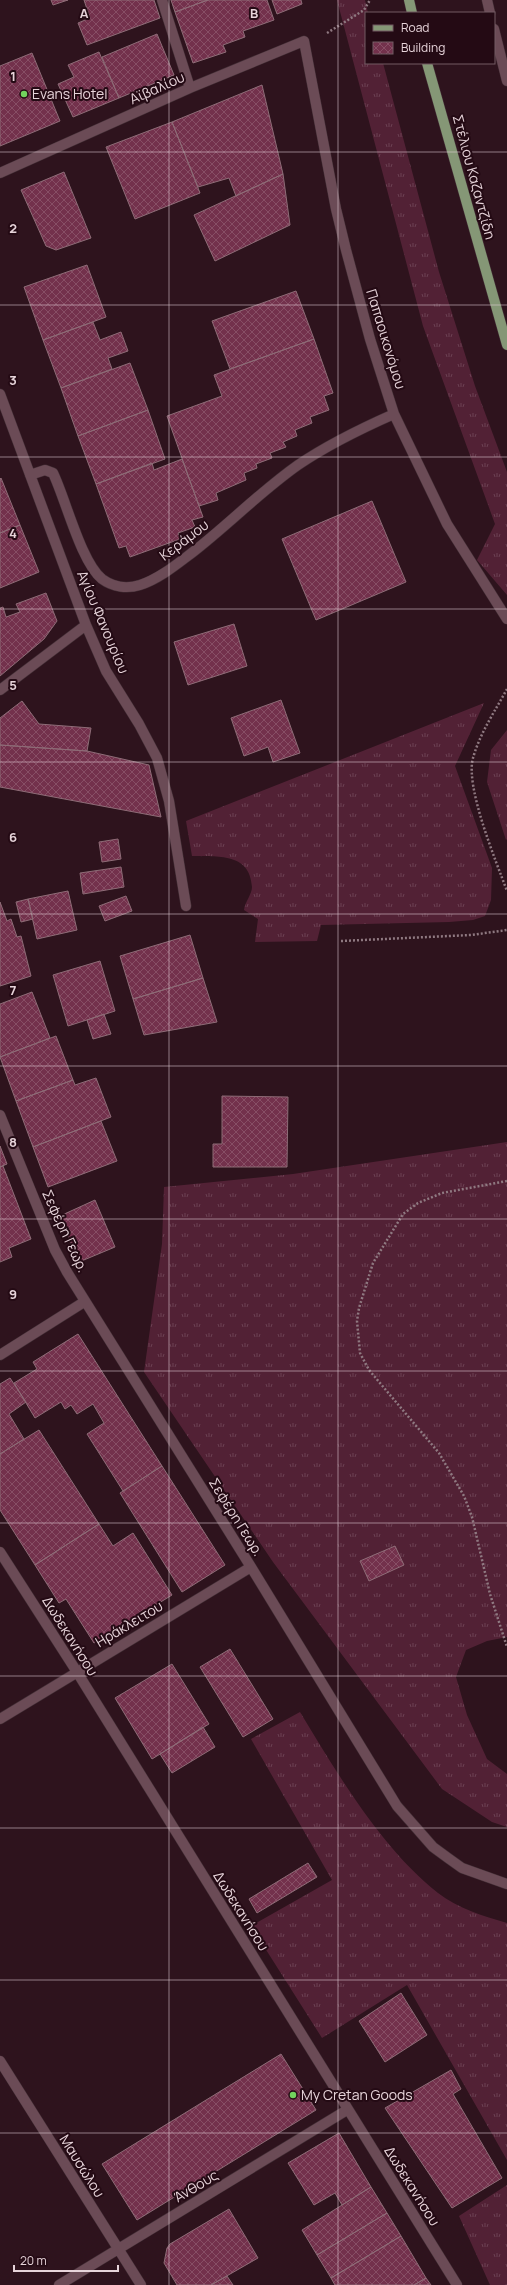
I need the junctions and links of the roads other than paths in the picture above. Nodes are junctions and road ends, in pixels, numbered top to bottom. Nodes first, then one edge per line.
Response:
1 (162, 0) edge
2 (409, 0) edge
3 (487, 0) edge
4 (412, 12) edge
5 (490, 12) edge
6 (495, 33) edge
7 (304, 41) joint
8 (427, 64) edge
9 (507, 81) edge
10 (190, 88) junction
11 (0, 173) edge
12 (507, 345) edge
13 (0, 394) edge
14 (394, 414) junction
15 (30, 475) junction
16 (507, 619) edge
17 (86, 625) junction
18 (0, 690) edge
19 (186, 906) dead end
20 (0, 1115) edge
21 (84, 1302) junction
22 (0, 1355) edge
23 (0, 1552) edge
24 (251, 1567) junction
25 (77, 1672) junction
26 (0, 1719) edge
27 (507, 1884) edge
28 (0, 2061) edge
29 (347, 2110) junction
30 (118, 2249) junction
31 (59, 2285) edge
32 (140, 2285) edge
33 (457, 2285) edge

1 - 10 street
2 - 4 main road
3 - 5 street
6 - 9 street
7 - 10 street, Αϊβαλίου
7 - 14 street, Παπαοικονόμου
8 - 12 main road, Στέλιου Καζαντζίδη
10 - 11 street, Αϊβαλίου
13 - 15 street, Αγίου Φανουρίου
14 - 15 street, Κεράμου
14 - 16 street, Παπαοικονόμου
15 - 17 street, Αγίου Φανουρίου
17 - 18 street
17 - 19 street, Αγίου Φανουρίου
20 - 21 street, Σεφέρη Γεωρ.
21 - 22 street
21 - 24 street, Σεφέρη Γεωρ.
23 - 25 street, Δωδεκανήσου
24 - 25 street, Ηράκλειτου
24 - 27 street, Σεφέρη Γεωρ.
25 - 26 street, Ηράκλειτου
25 - 29 street, Δωδεκανήσου
28 - 30 street, Μαυσώλου
29 - 30 street, Άνθους
29 - 33 street, Δωδεκανήσου
30 - 31 street, Άνθους
30 - 32 street, Μαυσώλου

